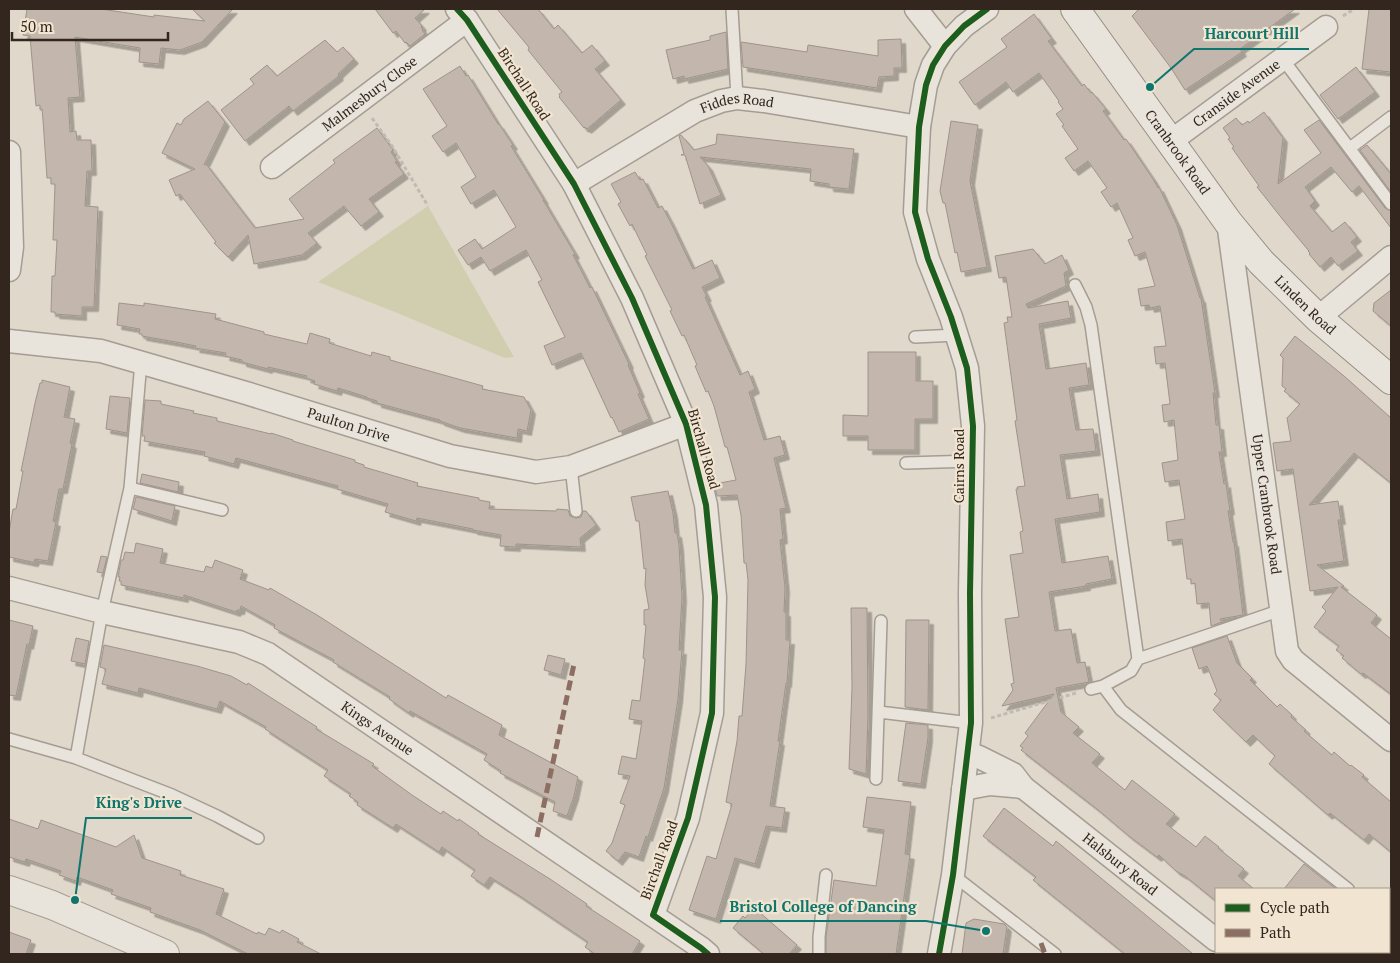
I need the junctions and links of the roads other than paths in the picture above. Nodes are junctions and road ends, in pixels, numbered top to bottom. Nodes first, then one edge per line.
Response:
1 (732, 9) edge
2 (916, 9) edge
3 (987, 9) edge
4 (1075, 9) edge
5 (462, 14) edge
6 (1326, 27) dead end
7 (945, 46) junction
8 (1282, 58) junction
9 (737, 98) junction
10 (1391, 117) edge
11 (919, 127) junction
12 (1171, 141) junction
13 (1350, 148) junction
14 (9, 152) edge
15 (272, 167) dead end
16 (574, 184) junction
17 (1391, 204) edge
18 (1228, 222) junction
19 (1391, 257) edge
20 (9, 270) edge
21 (1075, 285) dead end
22 (1318, 318) junction
23 (957, 335) junction
24 (915, 337) dead end
25 (9, 341) edge
26 (141, 362) junction
27 (1391, 380) edge
28 (686, 424) junction
29 (972, 461) junction
30 (906, 463) dead end
31 (571, 467) junction
32 (130, 488) junction
33 (222, 510) dead end
34 (576, 511) dead end
35 (9, 588) edge
36 (1281, 610) junction
37 (102, 612) junction
38 (881, 621) dead end
39 (1138, 659) junction
40 (1103, 686) junction
41 (1091, 689) road end
42 (879, 712) junction
43 (971, 723) junction
44 (9, 739) edge
45 (1391, 740) edge
46 (968, 753) junction
47 (76, 758) junction
48 (876, 779) dead end
49 (1024, 787) junction
50 (963, 789) junction
51 (258, 838) dead end
52 (826, 875) dead end
53 (953, 875) junction
54 (1347, 888) edge
55 (9, 890) edge
56 (653, 915) junction
57 (1215, 939) edge
58 (165, 954) edge
59 (708, 954) edge
60 (819, 954) edge
61 (939, 954) edge
62 (1055, 954) edge

1 - 9 lane
2 - 7 street
3 - 7 street, Cairns Road
4 - 12 main road, Cranbrook Road
5 - 15 street, Malmesbury Close
5 - 16 street, Birchall Road
6 - 8 street, Cranside Avenue
7 - 11 street, Cairns Road
8 - 12 street, Cranside Avenue
8 - 13 lane
9 - 11 street, Fiddes Road
9 - 16 street, Fiddes Road
10 - 13 lane
11 - 23 street, Cairns Road
12 - 18 main road, Cranbrook Road
13 - 17 lane
14 - 20 street
16 - 28 street, Birchall Road
18 - 22 main road, Linden Road
18 - 36 street, Upper Cranbrook Road
19 - 22 street
21 - 39 lane
22 - 27 main road, Linden Road
23 - 24 lane
23 - 29 street, Cairns Road
25 - 26 street, Paulton Drive
26 - 31 street, Paulton Drive
26 - 32 lane
28 - 31 street, Paulton Drive
28 - 56 street, Birchall Road
29 - 30 lane
29 - 43 street, Cairns Road
31 - 34 lane
32 - 33 lane
32 - 37 lane
35 - 37 street, Kings Avenue
36 - 39 lane
36 - 45 street, Upper Cranbrook Road
37 - 47 lane
37 - 56 street, Kings Avenue
38 - 42 lane
39 - 40 lane
40 - 41 lane
40 - 54 lane
42 - 43 lane
42 - 48 lane
43 - 46 street, Cairns Road
44 - 47 lane
46 - 49 street, Halsbury Road
46 - 50 street, Cairns Road
47 - 51 lane
49 - 50 street
49 - 57 street, Halsbury Road
50 - 53 street, Cairns Road
52 - 60 lane
53 - 61 street, Cairns Road
53 - 62 lane
55 - 58 main road
56 - 59 street, Kings Avenue

